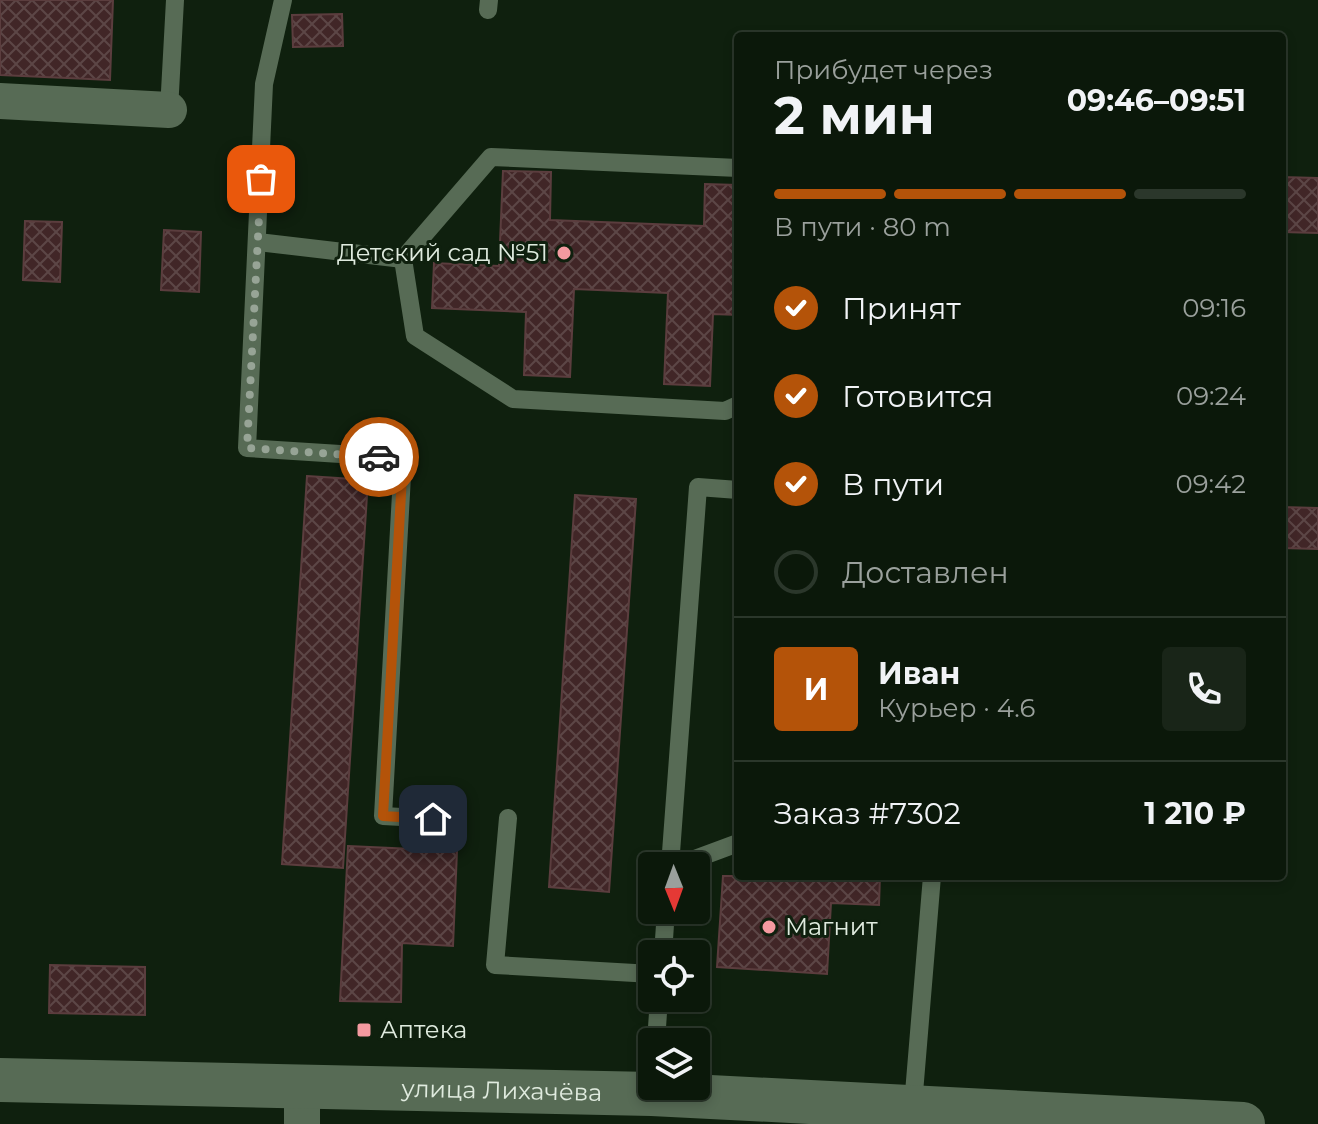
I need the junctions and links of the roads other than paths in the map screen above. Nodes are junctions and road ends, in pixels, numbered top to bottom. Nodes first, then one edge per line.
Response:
1 (175, 0) edge
2 (283, 0) edge
3 (0, 101) edge
4 (169, 110) joint
5 (734, 168) edge
6 (258, 242) junction
7 (403, 259) junction
8 (734, 407) edge
9 (734, 490) edge
10 (508, 818) dead end
11 (458, 820) dead end
12 (734, 844) edge
13 (671, 852) edge
14 (710, 853) edge
15 (932, 880) edge
16 (638, 973) edge
17 (0, 1080) edge
18 (638, 1091) edge
19 (710, 1099) edge
20 (302, 1105) edge
21 (913, 1105) junction
22 (791, 1112) edge
23 (1105, 1120) edge
24 (1243, 1124) edge

1 - 4 lane
2 - 6 lane
3 - 4 street
5 - 7 lane
6 - 7 lane
6 - 11 lane
7 - 8 lane
9 - 13 lane
10 - 16 lane
12 - 14 lane
15 - 21 lane
17 - 20 main road, улица Лихачёва
18 - 20 main road, улица Лихачёва
19 - 22 main road, улица Лихачёва
21 - 22 main road, улица Лихачёва
21 - 23 main road, улица Лихачёва
23 - 24 main road, улица Лихачёва

